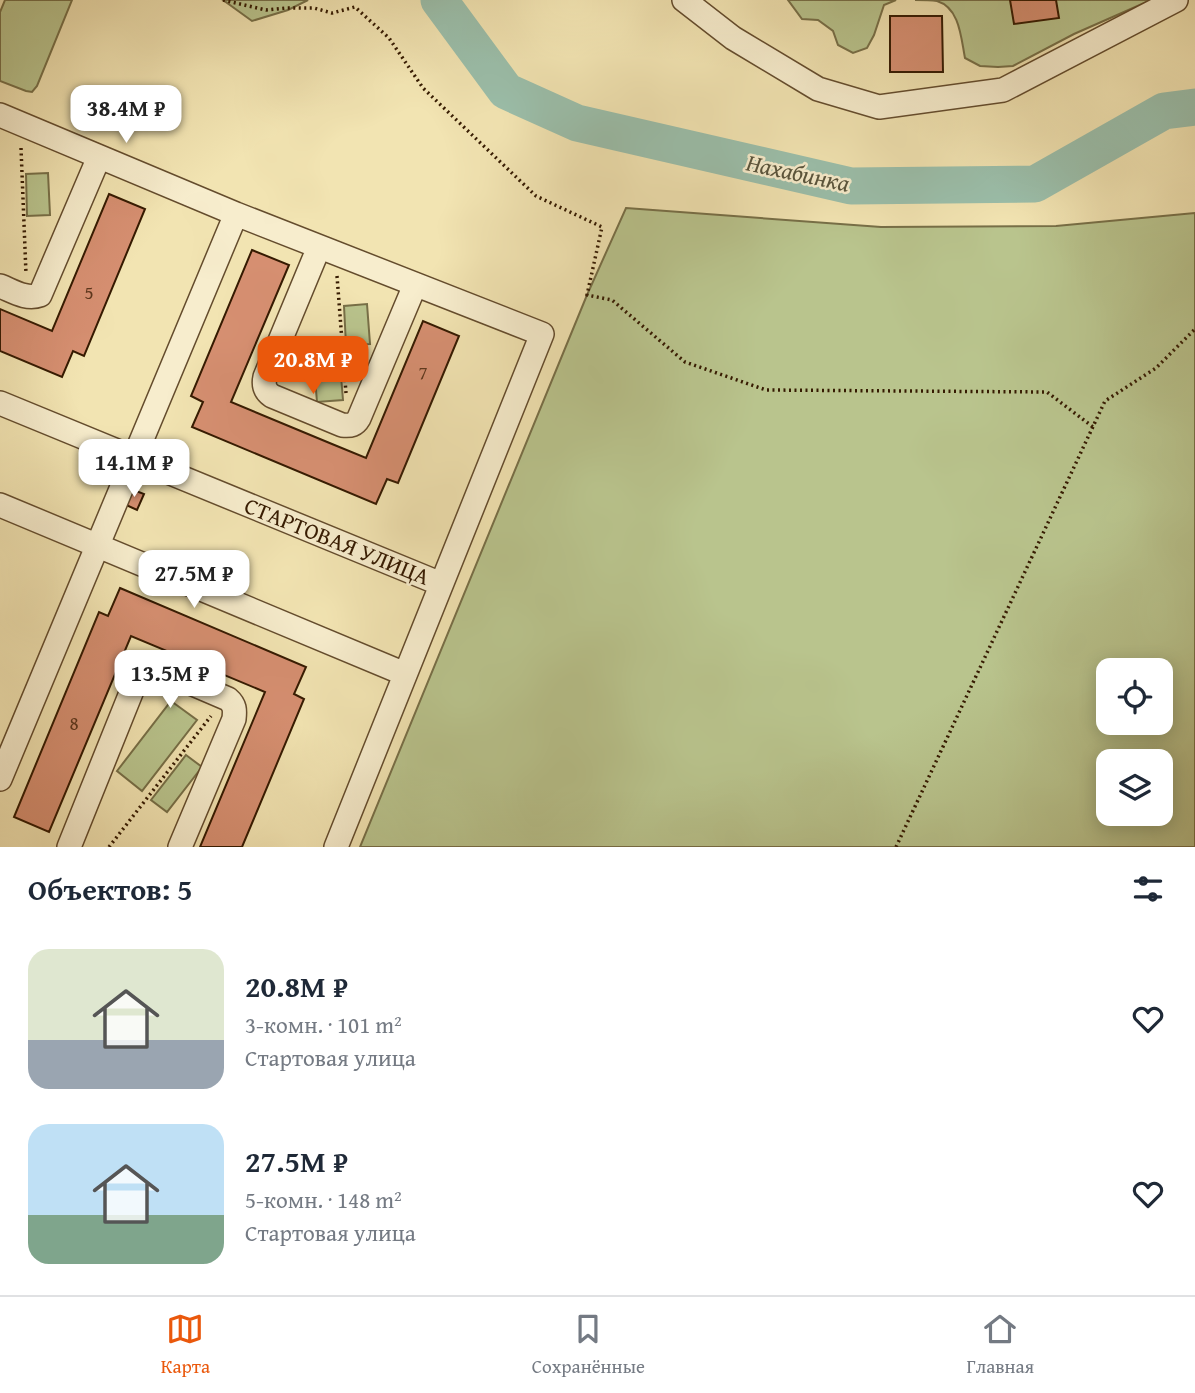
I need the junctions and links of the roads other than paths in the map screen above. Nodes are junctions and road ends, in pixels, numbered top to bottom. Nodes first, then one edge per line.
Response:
1 (684, 0) edge
2 (1176, 0) edge
3 (1, 119) edge
4 (99, 157) junction
5 (236, 214) junction
6 (319, 247) junction
7 (415, 285) junction
8 (0, 286) edge
9 (0, 402) edge
10 (134, 458) junction
11 (0, 505) edge
12 (97, 545) junction
13 (441, 584) junction
14 (405, 674) junction
15 (0, 779) edge
16 (69, 847) edge
17 (180, 847) edge
18 (336, 847) edge

1 - 2 street
3 - 4 street
4 - 5 street
4 - 8 street
5 - 6 street
5 - 10 street
6 - 7 street
6 - 7 street
7 - 13 street
9 - 10 street, СТАРТОВАЯ УЛИЦА
10 - 12 street
10 - 13 street, СТАРТОВАЯ УЛИЦА
11 - 12 street
12 - 14 street
12 - 15 street
13 - 14 street
14 - 18 street
16 - 17 street

